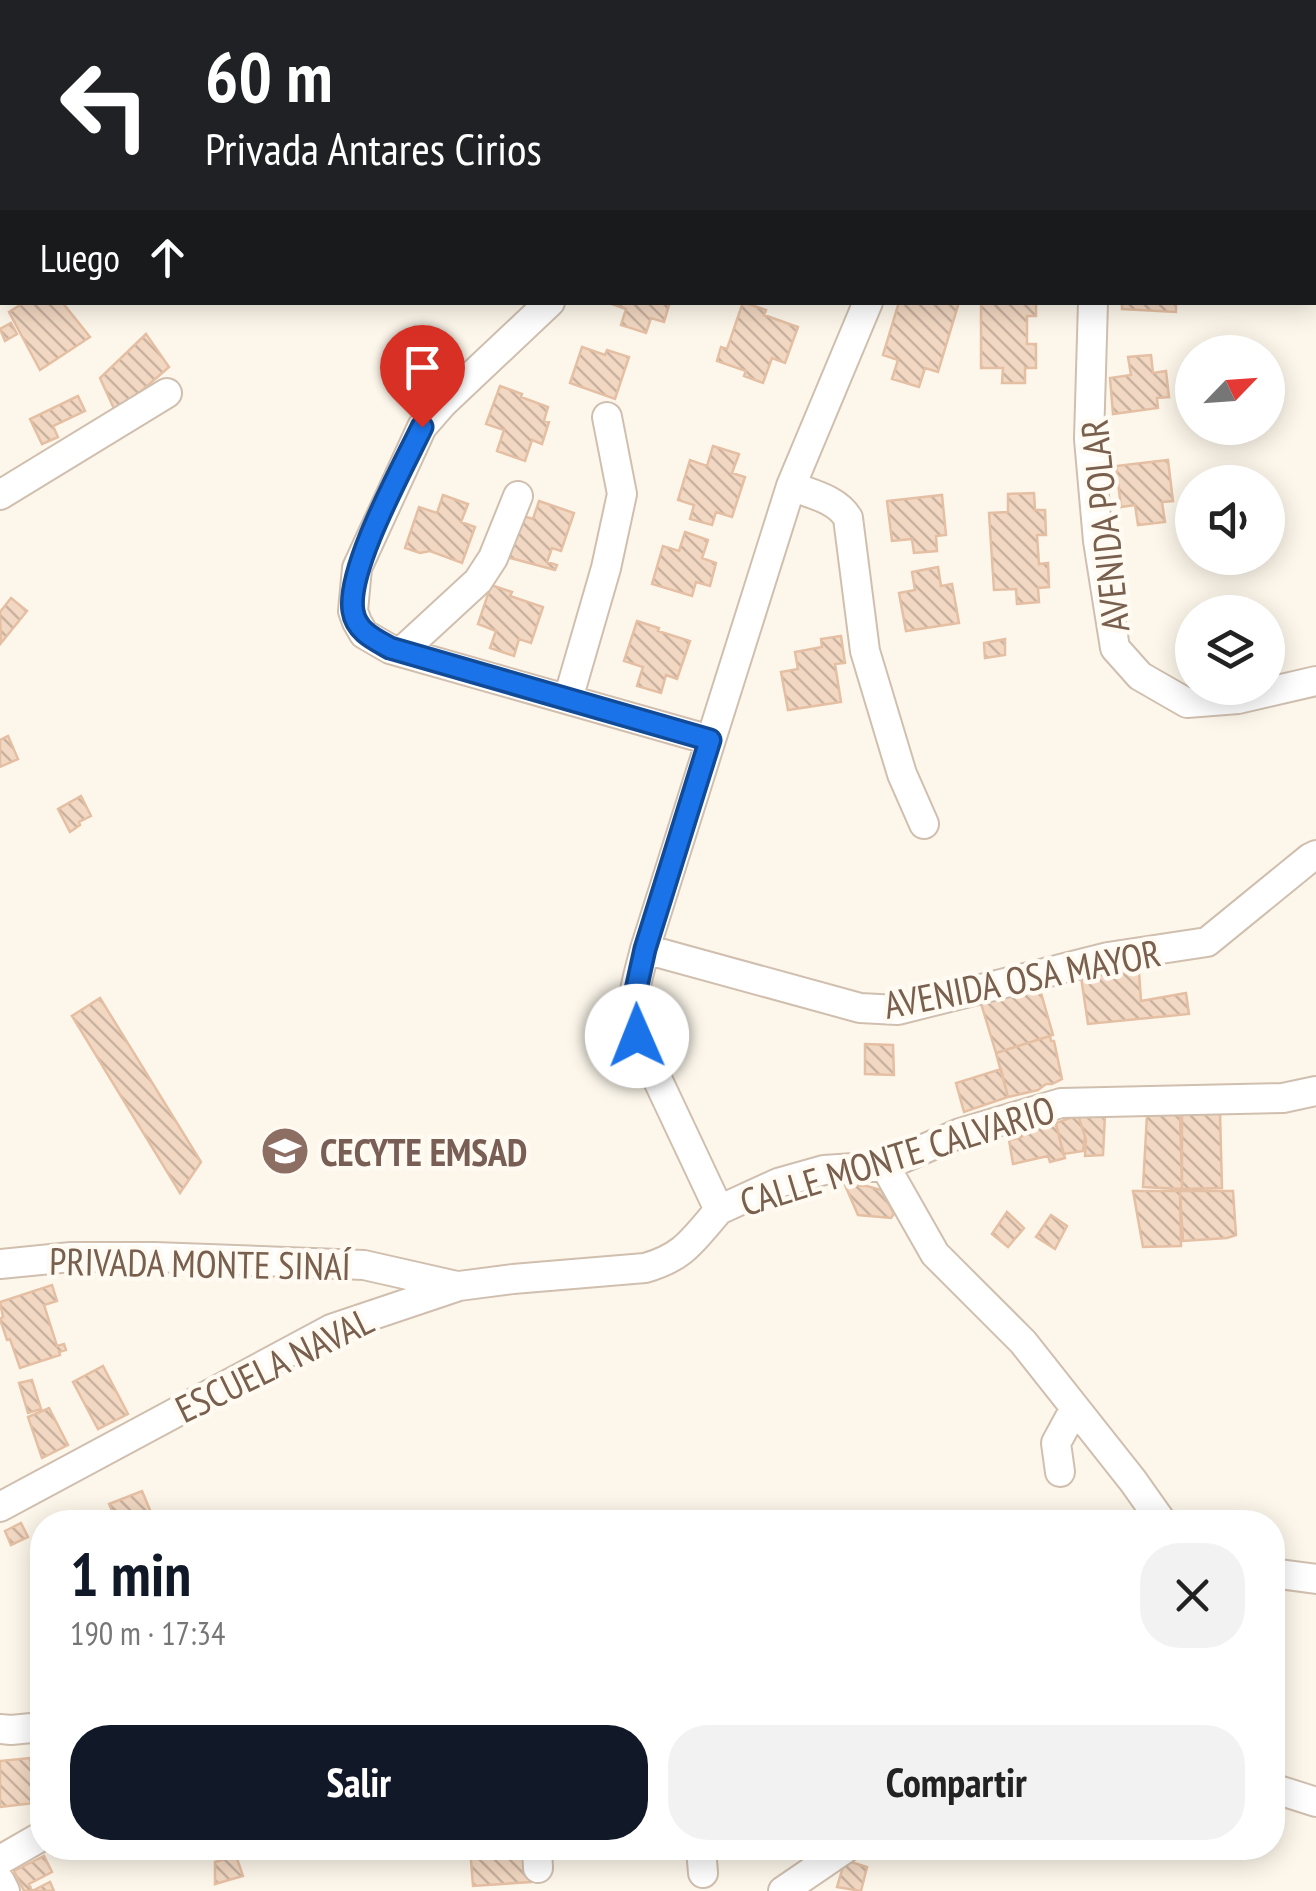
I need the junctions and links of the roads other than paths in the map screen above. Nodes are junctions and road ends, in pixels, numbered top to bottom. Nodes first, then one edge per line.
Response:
1 (547, 305) edge
2 (867, 305) edge
3 (1093, 305) edge
4 (166, 394) dead end
5 (607, 417) dead end
6 (791, 486) junction
7 (0, 495) edge
8 (518, 496) dead end
9 (401, 652) junction
10 (1316, 681) edge
11 (568, 700) junction
12 (710, 740) junction
13 (924, 824) dead end
14 (1316, 855) edge
15 (645, 949) junction
16 (1316, 1091) edge
17 (885, 1166) junction
18 (719, 1210) junction
19 (0, 1264) edge
20 (459, 1286) junction
21 (1075, 1408) junction
22 (1060, 1472) dead end
23 (0, 1506) edge
24 (1154, 1510) edge
25 (1285, 1575) edge
26 (1316, 1579) edge
27 (0, 1728) edge
28 (30, 1728) edge
29 (1285, 1792) edge
30 (1316, 1802) edge
31 (30, 1843) edge
32 (0, 1860) edge
33 (828, 1860) edge
34 (0, 1880) edge
35 (5, 1891) edge
36 (783, 1891) edge

1 - 9 street
2 - 6 street
3 - 10 street, AVENIDA POLAR
4 - 7 street
5 - 11 street
6 - 12 street
6 - 13 street
8 - 9 street
9 - 11 street
11 - 12 street
12 - 15 street
14 - 15 street, AVENIDA OSA MAYOR
15 - 18 street
16 - 17 street, CALLE MONTE CALVARIO
17 - 18 street, CALLE MONTE CALVARIO
17 - 21 street
18 - 20 street, ESCUELA NAVAL
19 - 20 street, PRIVADA MONTE SINAÍ
20 - 23 street, ESCUELA NAVAL
21 - 22 street
21 - 24 street
25 - 26 street
27 - 28 street
29 - 30 street
31 - 32 street
33 - 36 street
34 - 35 street

